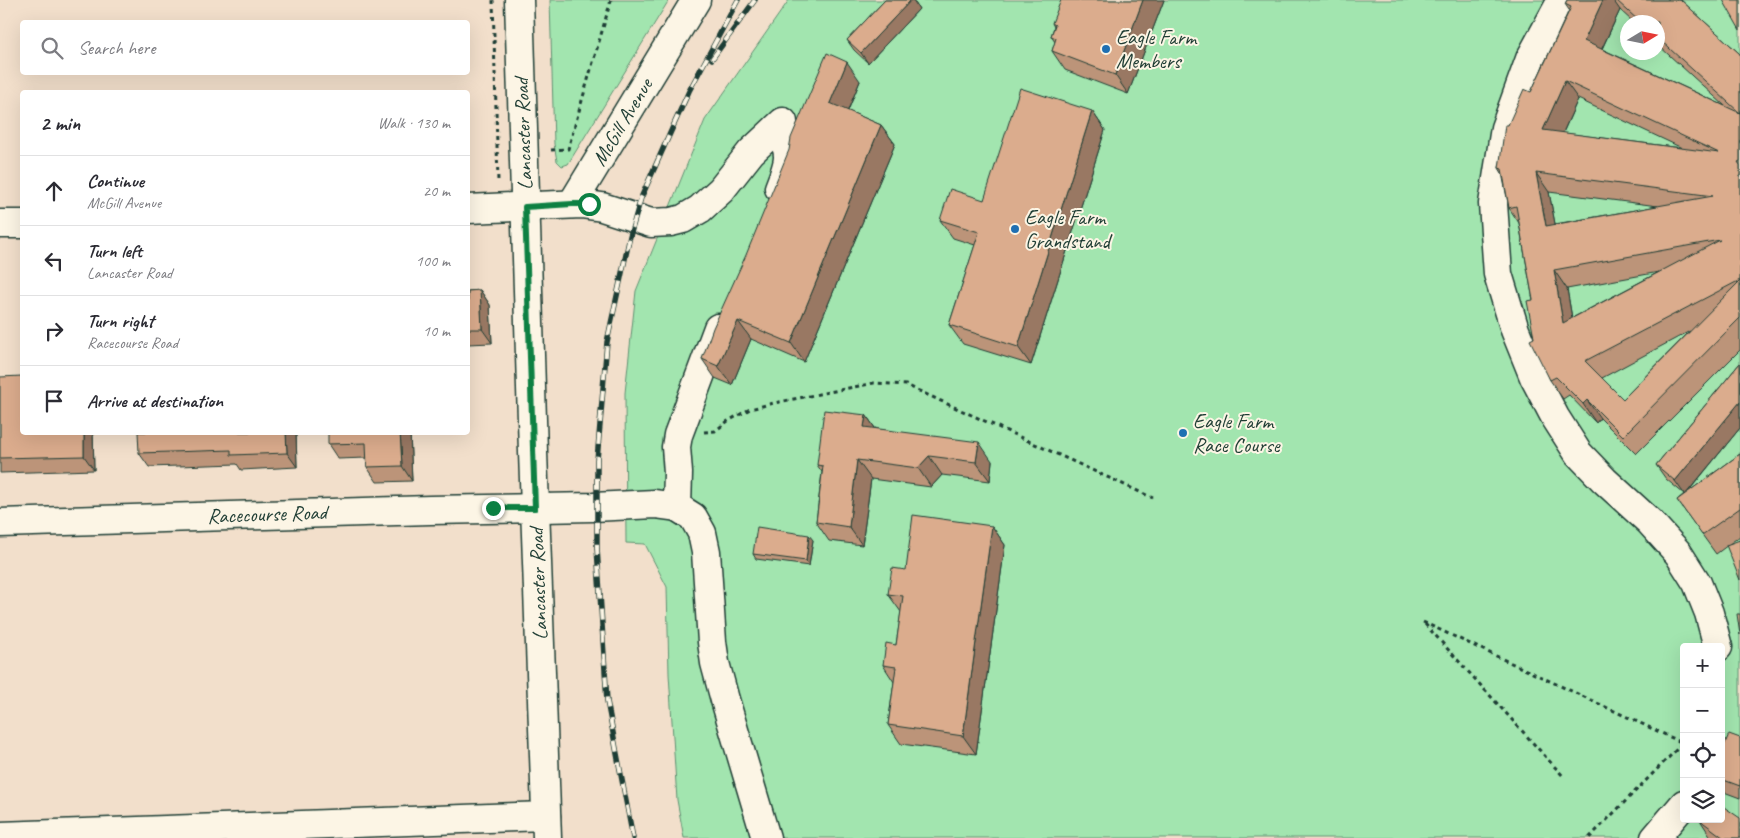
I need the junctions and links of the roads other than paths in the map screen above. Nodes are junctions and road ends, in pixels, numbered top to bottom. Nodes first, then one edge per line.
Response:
1 (520, 0) edge
2 (696, 0) edge
3 (1562, 0) edge
4 (572, 204) junction
5 (525, 207) junction
6 (770, 208) edge
7 (470, 210) edge
8 (0, 224) edge
9 (20, 224) edge
10 (726, 308) edge
11 (677, 507) junction
12 (535, 508) junction
13 (0, 523) edge
14 (1717, 643) edge
15 (1680, 809) edge
16 (546, 827) edge
17 (0, 836) edge
18 (766, 838) edge
19 (1655, 838) edge

1 - 5 street, Lancaster Road
2 - 4 street, McGill Avenue
3 - 14 street
4 - 5 street
4 - 6 street
5 - 7 street
5 - 12 street, Lancaster Road
8 - 9 street
10 - 11 street
11 - 12 street, Racecourse Road
11 - 18 street
12 - 13 street, Racecourse Road
12 - 16 street, Lancaster Road
15 - 19 street
16 - 17 street

